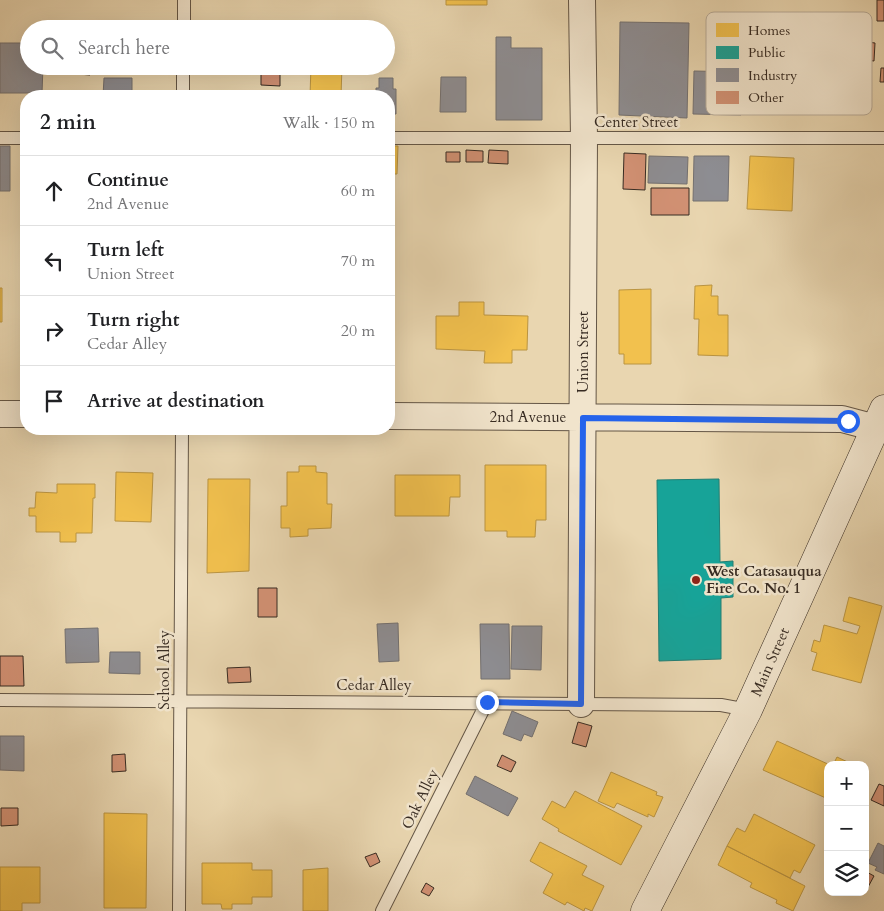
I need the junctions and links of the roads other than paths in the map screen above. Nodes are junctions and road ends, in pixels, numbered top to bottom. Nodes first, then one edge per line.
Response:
1 (184, 0) edge
2 (582, 0) edge
3 (184, 20) edge
4 (183, 75) edge
5 (183, 90) edge
6 (0, 138) edge
7 (20, 138) edge
8 (395, 138) edge
9 (584, 138) junction
10 (884, 138) edge
11 (0, 414) edge
12 (20, 414) edge
13 (395, 416) edge
14 (583, 418) junction
15 (880, 418) edge
16 (182, 435) edge
17 (0, 700) edge
18 (180, 701) junction
19 (487, 702) junction
20 (581, 704) junction
21 (748, 710) junction
22 (179, 911) edge
23 (382, 911) edge
24 (645, 911) edge

1 - 3 lane
2 - 9 street, Union Street
4 - 5 lane
6 - 7 lane
8 - 9 lane, Center Street
9 - 10 lane, Center Street
9 - 14 street, Union Street
11 - 12 street
13 - 14 street, 2nd Avenue
14 - 15 street, 2nd Avenue
14 - 20 street, Union Street
15 - 21 main road, Main Street
16 - 18 lane, School Alley
17 - 18 lane, Cedar Alley
18 - 19 lane, Cedar Alley
18 - 22 lane, School Alley
19 - 20 lane, Cedar Alley
19 - 23 lane, Oak Alley
20 - 21 lane, Cedar Alley
21 - 24 main road, Main Street

